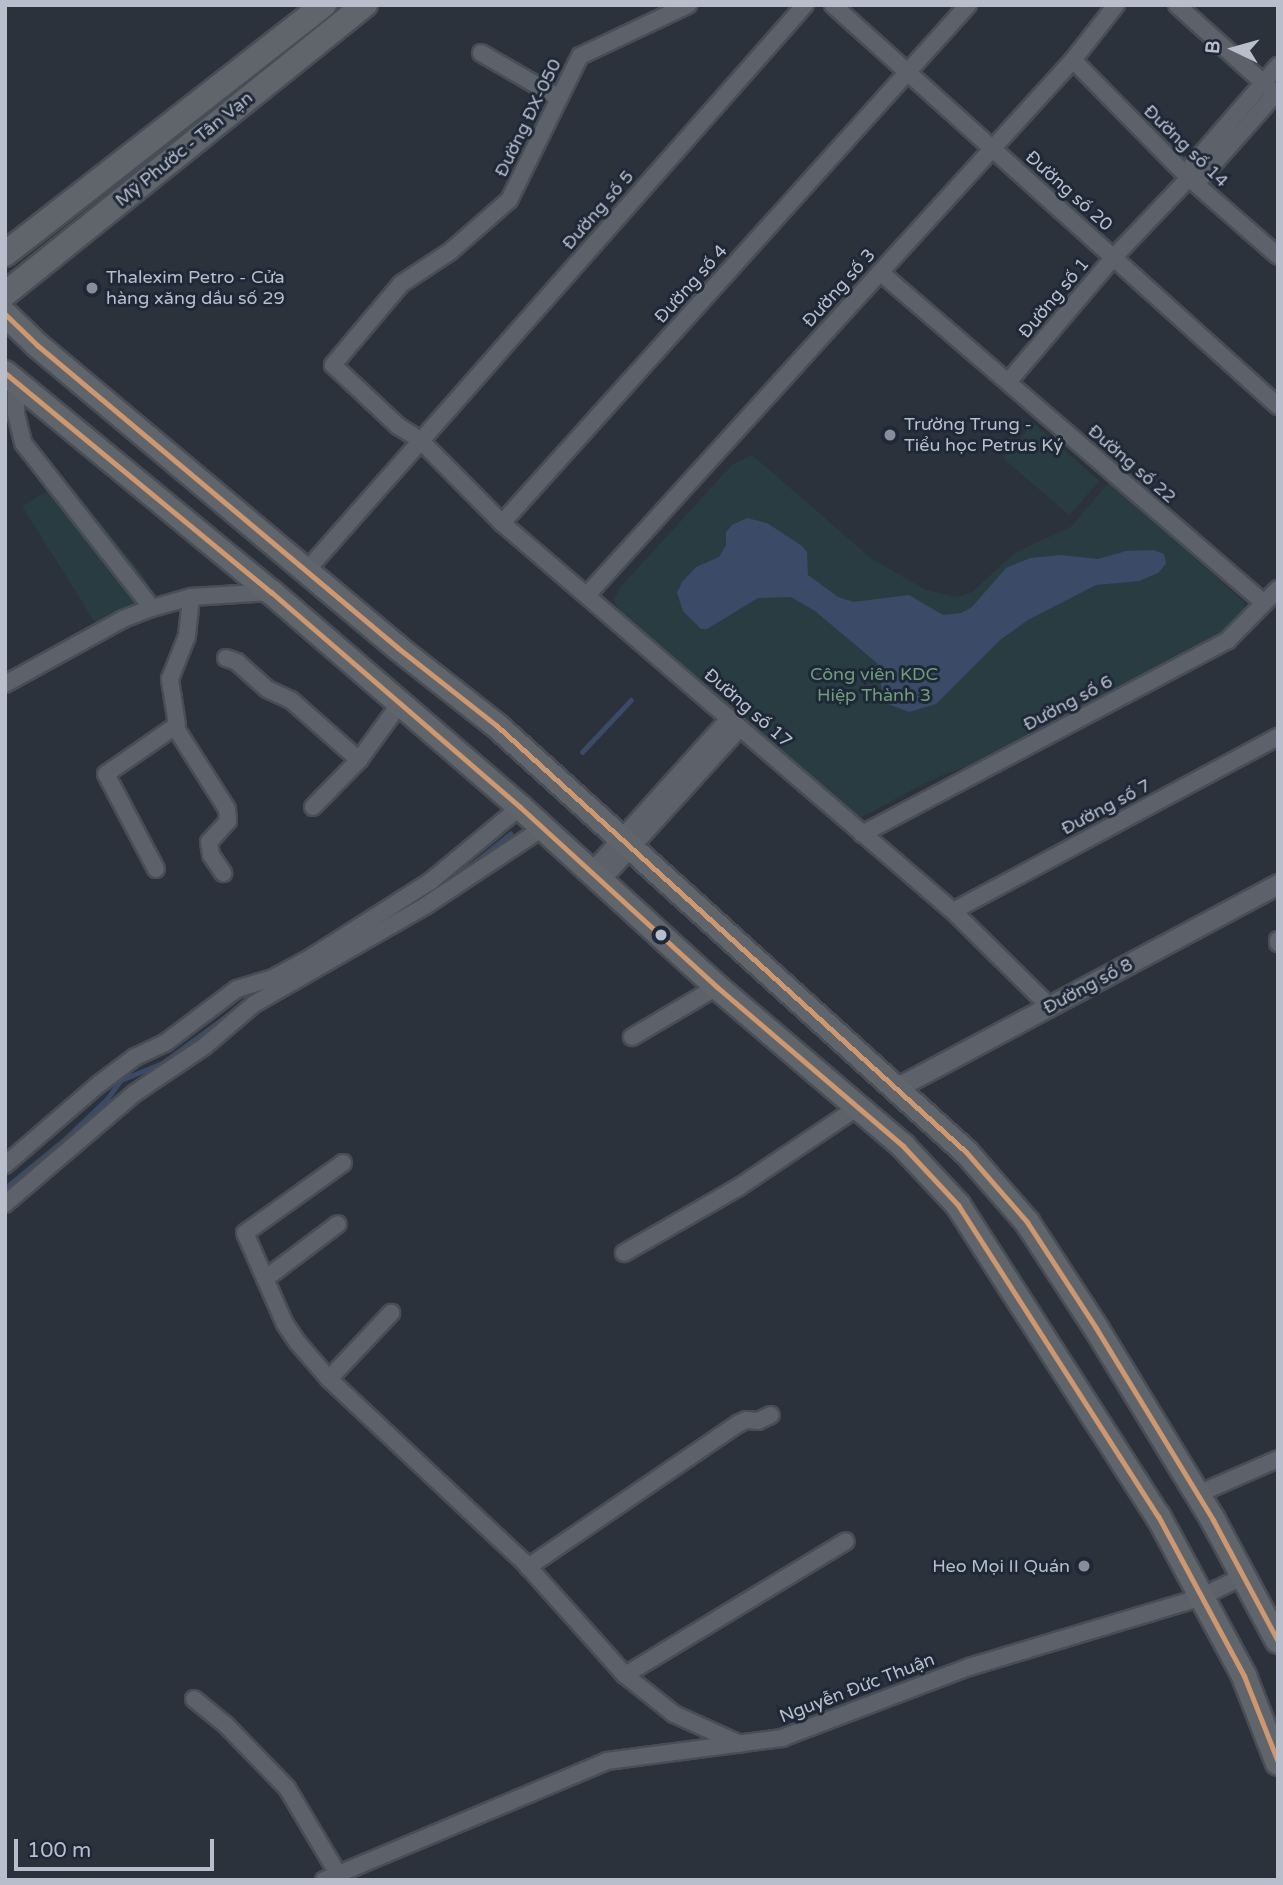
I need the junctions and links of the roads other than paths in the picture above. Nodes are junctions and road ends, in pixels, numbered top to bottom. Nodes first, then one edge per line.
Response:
1 (324, 5) edge
2 (365, 5) edge
3 (688, 5) edge
4 (805, 5) edge
5 (833, 5) edge
6 (968, 5) edge
7 (1116, 5) edge
8 (1177, 5) edge
9 (481, 53) dead end
10 (1073, 60) junction
11 (1278, 66) edge
12 (908, 71) junction
13 (1262, 82) junction
14 (1277, 94) edge
15 (559, 98) junction
16 (991, 147) junction
17 (1189, 178) junction
18 (5, 254) edge
19 (1278, 256) edge
20 (1113, 258) junction
21 (880, 272) junction
22 (5, 294) edge
23 (5, 314) edge
24 (334, 365) joint
25 (10, 378) edge
26 (1009, 383) junction
27 (1278, 406) edge
28 (420, 440) junction
29 (502, 523) junction
30 (307, 570) junction
31 (1278, 589) edge
32 (271, 592) junction
33 (587, 595) junction
34 (191, 597) junction
35 (1264, 603) junction
36 (152, 608) junction
37 (226, 658) dead end
38 (5, 684) edge
39 (399, 705) junction
40 (735, 723) junction
41 (175, 727) junction
42 (1278, 737) edge
43 (359, 760) junction
44 (313, 807) dead end
45 (520, 807) junction
46 (542, 828) junction
47 (862, 834) junction
48 (626, 843) junction
49 (156, 869) dead end
50 (223, 873) dead end
51 (597, 875) junction
52 (1278, 884) edge
53 (953, 912) junction
54 (717, 987) junction
55 (1050, 1007) junction
56 (632, 1037) dead end
57 (898, 1087) junction
58 (858, 1107) junction
59 (343, 1163) dead end
60 (5, 1165) edge
61 (5, 1204) edge
62 (338, 1224) dead end
63 (624, 1253) dead end
64 (265, 1279) junction
65 (391, 1313) dead end
66 (329, 1379) junction
67 (771, 1415) dead end
68 (1278, 1459) edge
69 (1198, 1494) junction
70 (846, 1541) dead end
71 (528, 1567) junction
72 (1244, 1576) junction
73 (1199, 1598) junction
74 (1278, 1641) edge
75 (625, 1675) junction
76 (194, 1699) dead end
77 (742, 1745) junction
78 (1278, 1763) edge
79 (331, 1877) edge

1 - 18 main road, Mỹ Phước - Tân Vạn
2 - 22 main road, Mỹ Phước - Tân Vạn
3 - 15 street, Đường ĐX-050
4 - 28 street, Đường số 5
5 - 12 street, Đường số 20
6 - 12 street, Đường số 4
7 - 10 street, Đường số 3
8 - 13 street
9 - 15 street
10 - 16 street, Đường số 3
10 - 17 street, Đường số 14
11 - 13 street, Đường số 1
12 - 16 street, Đường số 20
12 - 29 street, Đường số 4
13 - 14 street
13 - 17 street, Đường số 1
14 - 17 street, Đường số 1
15 - 24 street, Đường ĐX-050
16 - 20 street, Đường số 20
16 - 21 street, Đường số 3
17 - 19 street, Đường số 14
17 - 20 street, Đường số 1
20 - 26 street, Đường số 1
20 - 27 street, Đường số 20
21 - 26 street, Đường số 22
21 - 33 street, Đường số 3
23 - 30 main road
24 - 28 street, Đường số 17
25 - 32 main road
25 - 36 street
26 - 35 street, Đường số 22
28 - 29 street, Đường số 17
28 - 30 street, Đường số 5
29 - 33 street, Đường số 17
30 - 48 main road
31 - 35 street, Đường số 6
32 - 34 street
32 - 39 main road
33 - 40 street, Đường số 17
34 - 36 street
34 - 41 street
35 - 47 street, Đường số 6
36 - 38 street
37 - 43 street
39 - 43 street
39 - 45 main road
40 - 47 street, Đường số 17
40 - 48 street
41 - 49 street
41 - 50 street
42 - 53 street, Đường số 7
43 - 44 street
45 - 46 main road
45 - 60 street
46 - 51 main road
46 - 61 street
47 - 53 street, Đường số 17
48 - 51 street
48 - 57 main road
51 - 54 main road
52 - 55 street, Đường số 8
53 - 55 street, Đường số 17
54 - 56 street
54 - 58 main road
55 - 57 street, Đường số 8
57 - 69 main road
58 - 63 street
58 - 73 main road
59 - 64 street
62 - 64 street
64 - 66 street
65 - 66 street
66 - 71 street
67 - 71 street
68 - 69 street
69 - 72 main road
70 - 75 street
71 - 75 street
72 - 73 street, Nguyễn Đức Thuận
72 - 74 main road
73 - 77 street, Nguyễn Đức Thuận
73 - 78 main road
75 - 77 street
76 - 79 street
77 - 79 street, Nguyễn Đức Thuận

